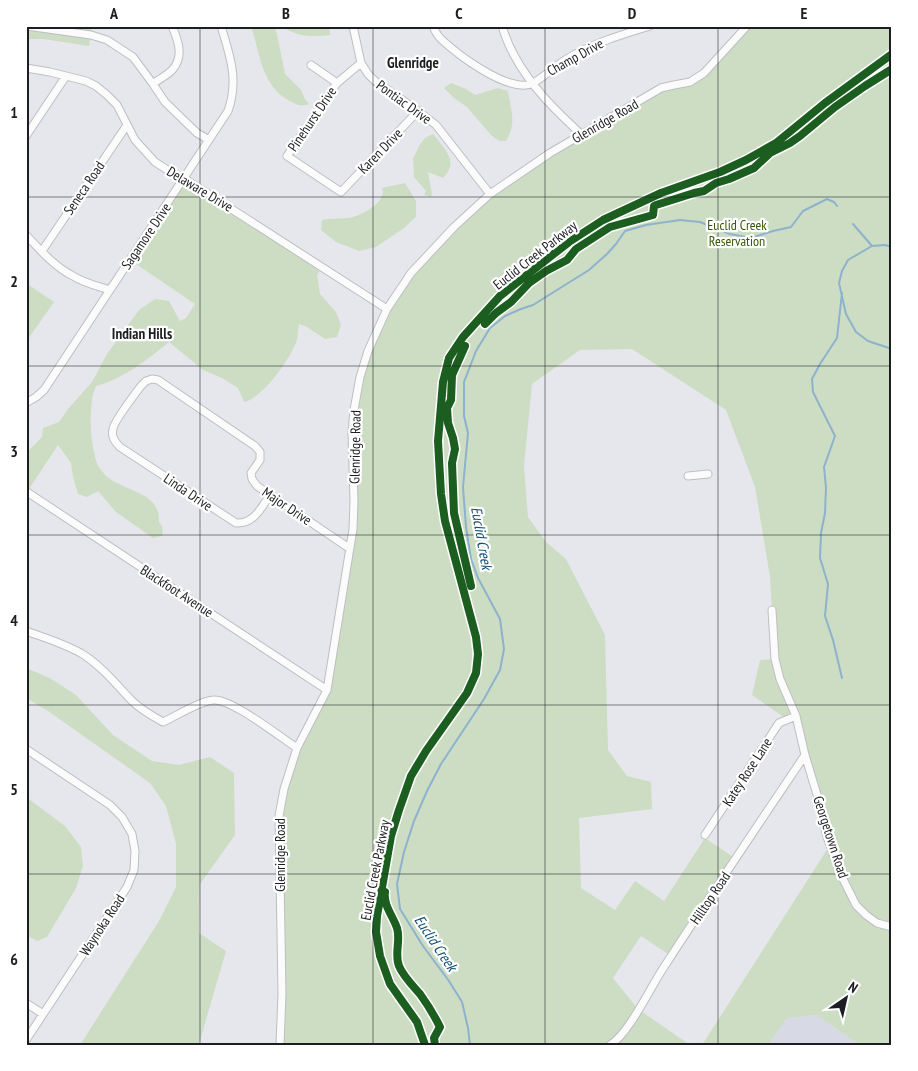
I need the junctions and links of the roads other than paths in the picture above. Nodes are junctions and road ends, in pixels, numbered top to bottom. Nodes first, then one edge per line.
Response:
1 (27, 26) edge
2 (172, 26) edge
3 (221, 26) edge
4 (353, 26) edge
5 (433, 26) edge
6 (502, 26) edge
7 (650, 26) edge
8 (747, 26) edge
9 (892, 54) edge
10 (361, 63) junction
11 (311, 65) dead end
12 (26, 68) edge
13 (66, 76) junction
14 (337, 83) junction
15 (153, 84) junction
16 (532, 84) junction
17 (418, 111) junction
18 (127, 125) junction
19 (582, 135) junction
20 (26, 136) edge
21 (209, 140) junction
22 (184, 178) junction
23 (341, 192) joint
24 (490, 194) junction
25 (26, 235) edge
26 (42, 251) junction
27 (110, 290) junction
28 (387, 309) junction
29 (26, 403) edge
30 (114, 426) joint
31 (708, 474) dead end
32 (688, 476) dead end
33 (27, 492) edge
34 (270, 495) junction
35 (349, 548) junction
36 (772, 610) dead end
37 (26, 631) edge
38 (328, 690) junction
39 (796, 716) junction
40 (297, 748) junction
41 (26, 749) edge
42 (805, 755) junction
43 (705, 835) dead end
44 (892, 927) edge
45 (26, 1003) edge
46 (43, 1014) junction
47 (26, 1040) edge
48 (613, 1043) edge
49 (280, 1045) edge
50 (424, 1045) edge

1 - 15 street
2 - 15 street
3 - 21 street, Sagamore Drive
4 - 10 street, Pontiac Drive
5 - 16 street
6 - 16 street
7 - 16 street, Champ Drive
8 - 19 street, Glenridge Road
9 - 50 street, Euclid Creek Parkway
10 - 14 street, Pinehurst Drive
10 - 17 street, Pontiac Drive
11 - 14 street
12 - 13 street, Delaware Drive
13 - 18 street, Delaware Drive
13 - 20 street
14 - 23 street, Pinehurst Drive
15 - 21 street
16 - 19 street
17 - 23 street, Karen Drive
17 - 24 street, Pontiac Drive
18 - 22 street, Delaware Drive
18 - 26 street, Seneca Road
19 - 24 street, Glenridge Road
21 - 22 street, Sagamore Drive
22 - 27 street, Sagamore Drive
22 - 28 street, Delaware Drive
24 - 28 street, Glenridge Road
25 - 26 street
26 - 27 street
27 - 29 street, Sagamore Drive
28 - 35 street, Glenridge Road
30 - 34 street, Linda Drive
30 - 34 street, Major Drive
31 - 32 street
33 - 38 street, Blackfoot Avenue
34 - 35 street, Major Drive
35 - 38 street, Glenridge Road
36 - 39 street, Georgetown Road
37 - 40 street
38 - 40 street, Glenridge Road
39 - 42 street, Georgetown Road
39 - 43 street, Katey Rose Lane
40 - 49 street, Glenridge Road
41 - 46 street, Waynoka Road
42 - 44 street, Georgetown Road
42 - 48 street, Hilltop Road
45 - 46 street
46 - 47 street, Waynoka Road

